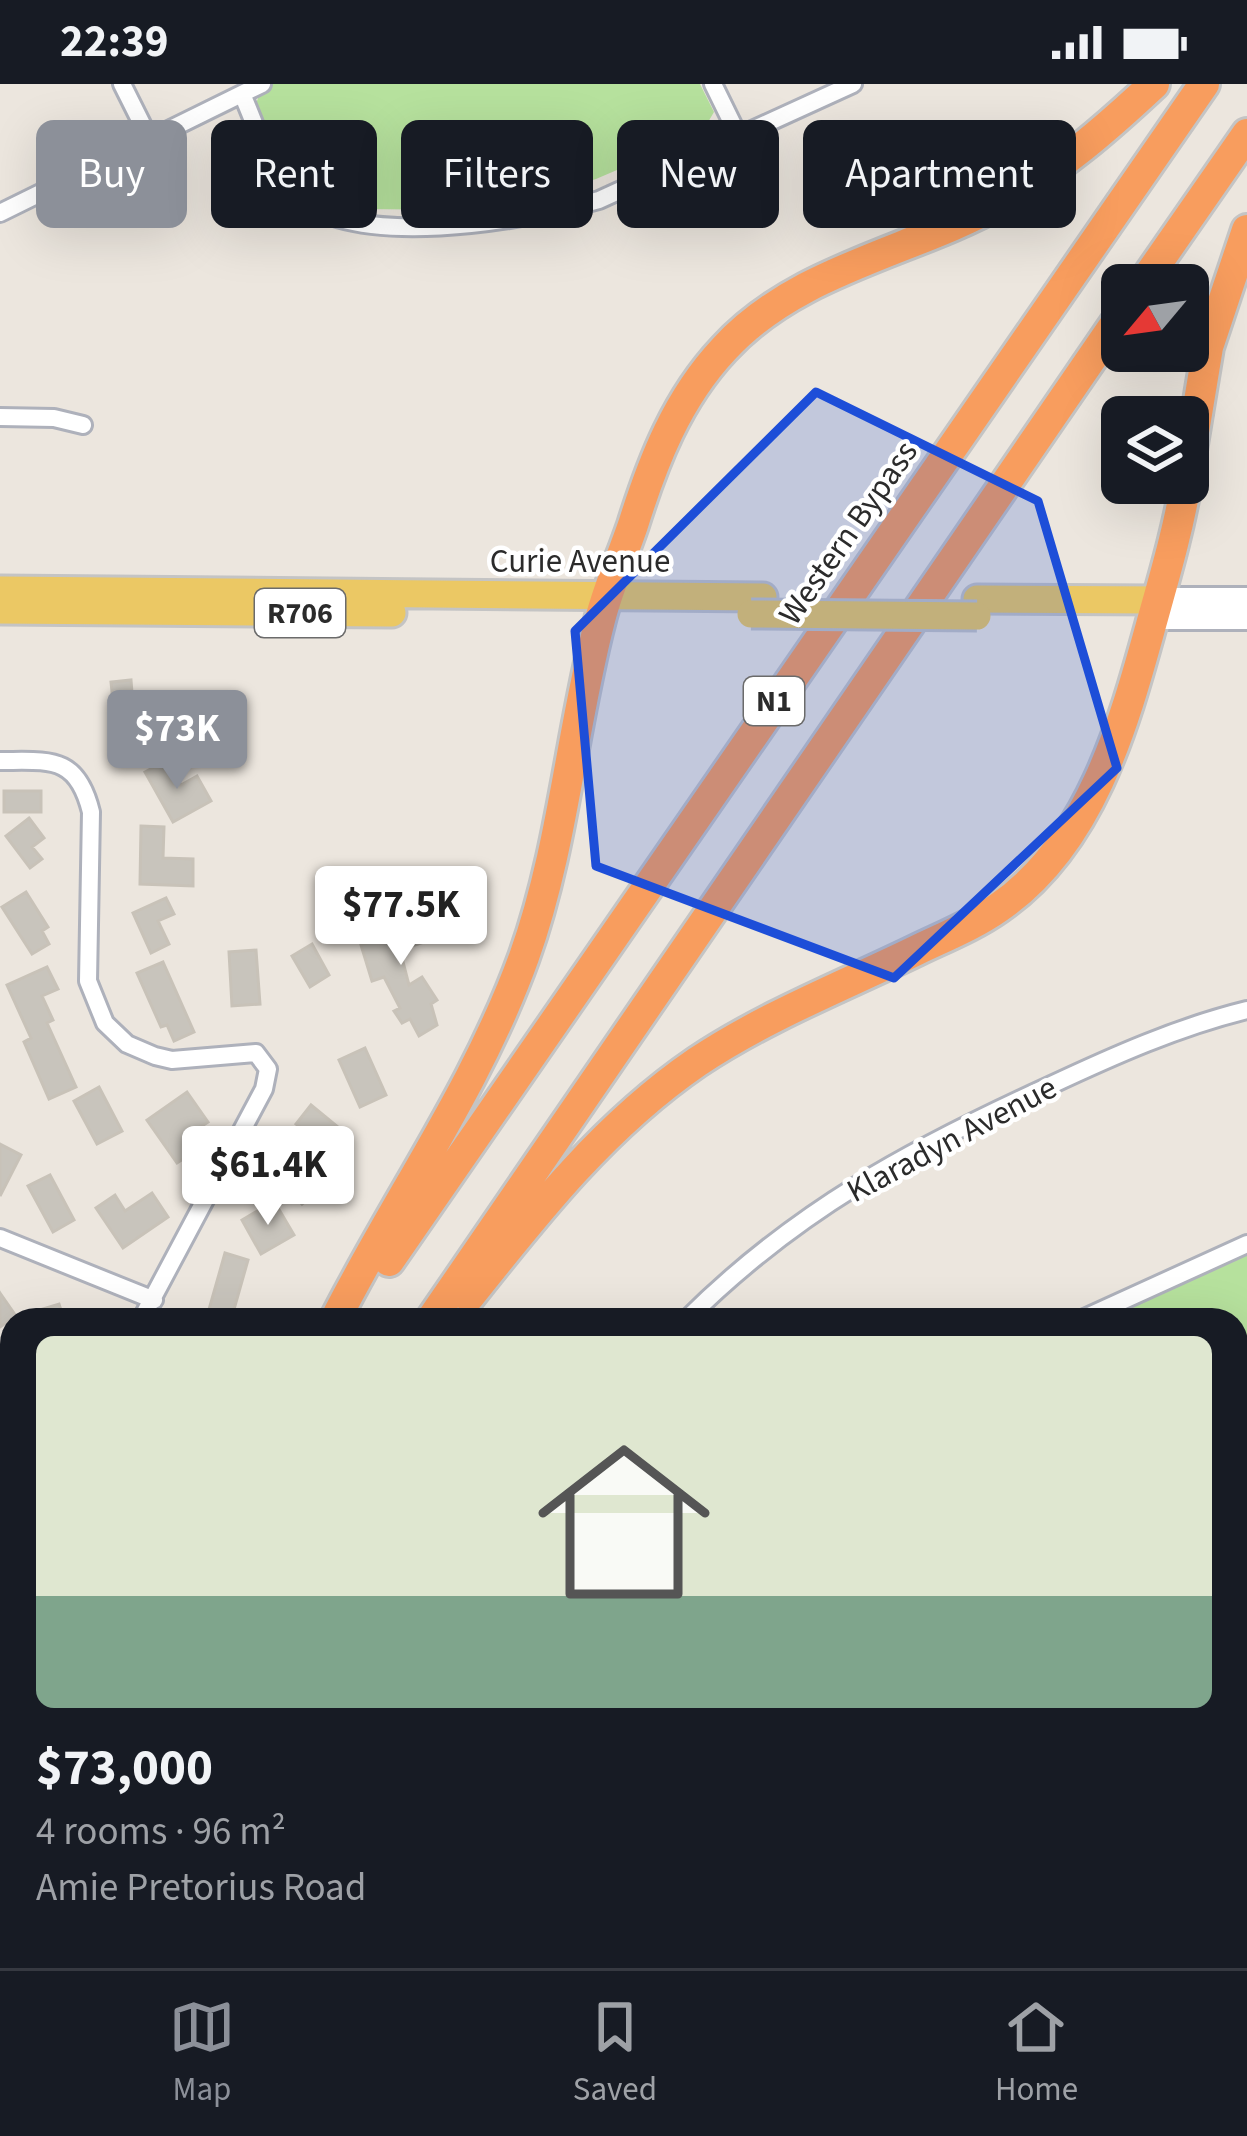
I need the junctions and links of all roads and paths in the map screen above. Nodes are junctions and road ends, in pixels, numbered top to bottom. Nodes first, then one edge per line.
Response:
1 (122, 84) edge
2 (262, 84) edge
3 (713, 84) edge
4 (853, 84) edge
5 (1154, 84) edge
6 (1204, 84) edge
7 (242, 94) junction
8 (140, 120) edge
9 (731, 120) edge
10 (776, 120) edge
11 (187, 122) edge
12 (1247, 134) edge
13 (617, 192) edge
14 (36, 195) edge
15 (0, 213) edge
16 (1247, 230) edge
17 (1157, 264) edge
18 (1101, 345) edge
19 (1200, 396) edge
20 (0, 417) edge
21 (83, 425) dead end
22 (1181, 504) edge
23 (0, 590) edge
24 (1247, 600) edge
25 (604, 606) junction
26 (1156, 609) junction
27 (0, 610) edge
28 (1247, 617) edge
29 (0, 761) edge
30 (1247, 1010) edge
31 (0, 1238) edge
32 (1247, 1244) edge
33 (154, 1300) junction
34 (149, 1308) edge
35 (342, 1308) edge
36 (356, 1308) edge
37 (439, 1308) edge
38 (460, 1308) edge
39 (699, 1308) edge
40 (1106, 1308) edge

1 - 8 street
2 - 7 street
3 - 9 street
4 - 10 street
5 - 25 highway
6 - 36 highway, Western Bypass / N1
7 - 11 street
7 - 13 street
12 - 17 highway
14 - 15 street
16 - 19 highway
18 - 37 highway, N1
20 - 21 street
22 - 26 highway
23 - 25 main road, Curie Avenue / R706
24 - 26 main road, R706
25 - 26 main road, Curie Avenue / R706
25 - 27 main road, Curie Avenue / R706
25 - 35 highway
26 - 28 main road, R706
26 - 38 highway
29 - 33 street
30 - 39 street, Klaradyn Avenue
31 - 33 street
32 - 40 street
33 - 34 street

